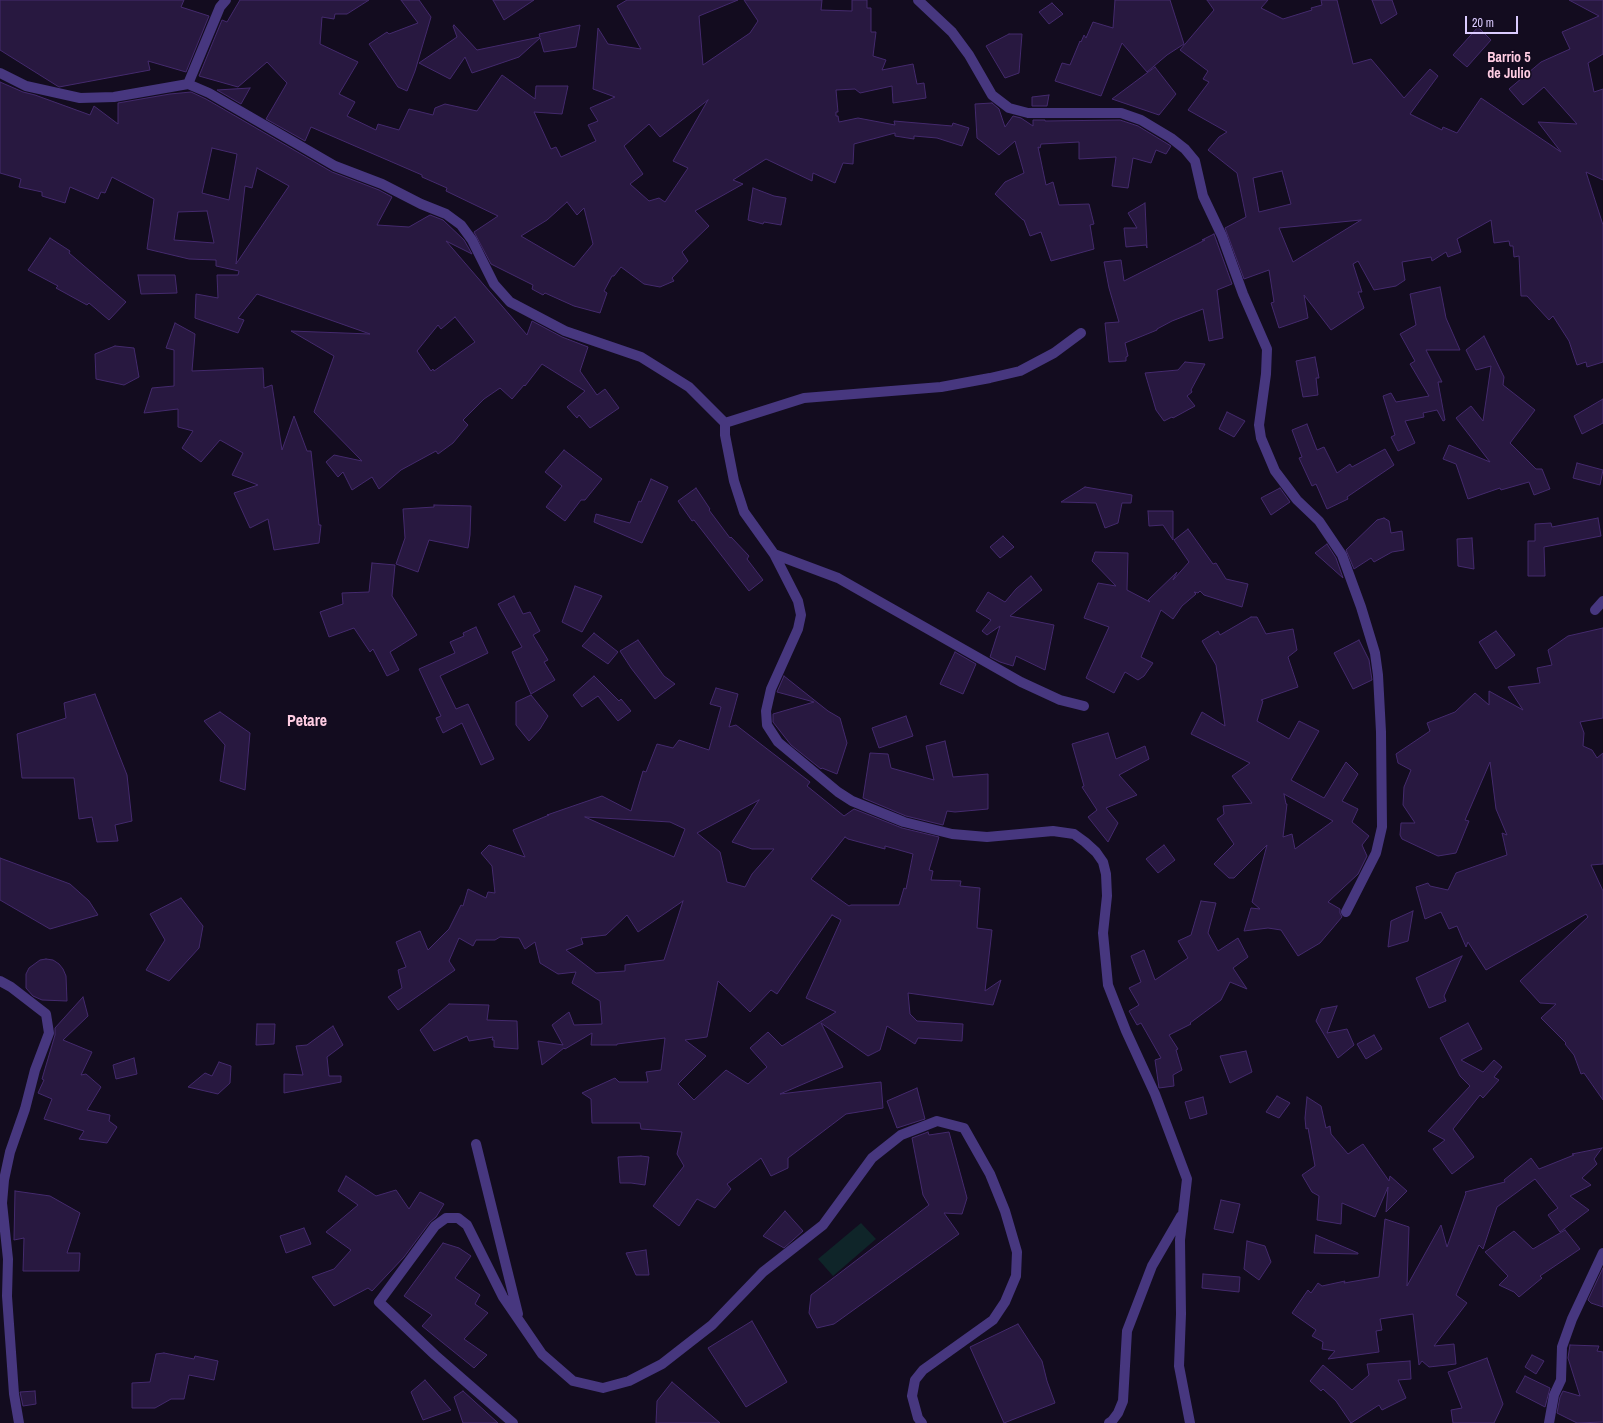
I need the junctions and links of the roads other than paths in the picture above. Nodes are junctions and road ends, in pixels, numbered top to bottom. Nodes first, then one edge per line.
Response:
1 (226, 0) edge
2 (918, 0) edge
3 (0, 73) edge
4 (188, 84) junction
5 (1081, 333) dead end
6 (725, 423) junction
7 (774, 554) junction
8 (1603, 601) edge
9 (1595, 610) dead end
10 (1084, 706) dead end
11 (1346, 912) dead end
12 (0, 981) edge
13 (476, 1144) dead end
14 (1182, 1213) junction
15 (1603, 1254) edge
16 (519, 1320) junction
17 (19, 1423) edge
18 (513, 1423) edge
19 (922, 1423) edge
20 (1109, 1423) edge
21 (1190, 1423) edge
22 (1549, 1423) edge

1 - 4 street
2 - 11 street
3 - 4 street
4 - 6 street
5 - 6 street
6 - 7 street
7 - 10 street
7 - 14 street
8 - 9 street
12 - 17 street
13 - 16 street
14 - 20 street
14 - 21 street
15 - 22 street
16 - 18 street
16 - 19 street

